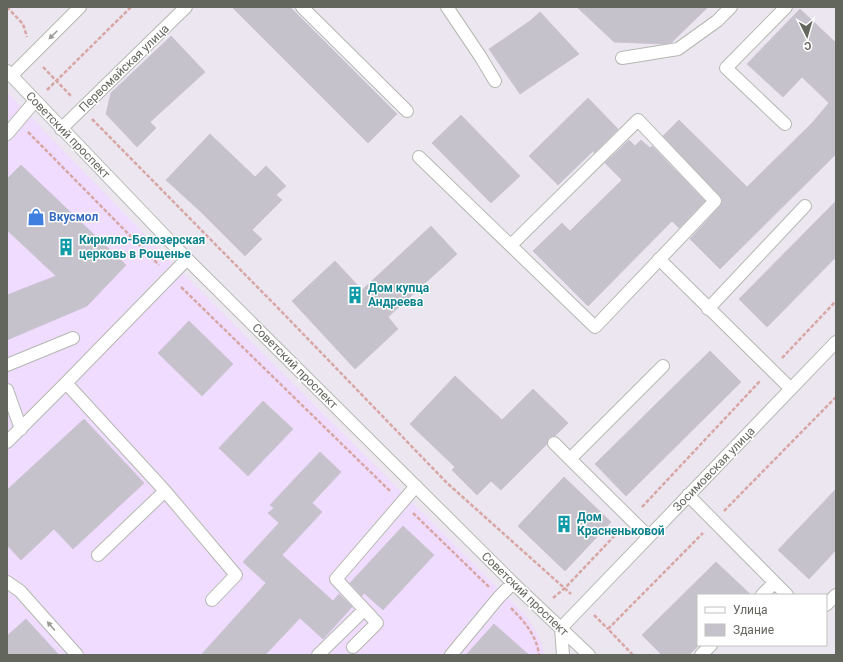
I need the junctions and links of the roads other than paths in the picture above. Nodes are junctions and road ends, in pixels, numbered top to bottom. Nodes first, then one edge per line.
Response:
1 (80, 7) edge
2 (186, 7) edge
3 (302, 7) edge
4 (447, 7) edge
5 (731, 7) edge
6 (786, 7) edge
7 (622, 58) dead end
8 (9, 74) edge
9 (495, 81) dead end
10 (35, 102) junction
11 (407, 111) dead end
12 (785, 124) dead end
13 (61, 129) junction
14 (7, 134) edge
15 (419, 157) dead end
16 (804, 206) dead end
17 (511, 245) junction
18 (187, 259) junction
19 (659, 259) junction
20 (708, 309) junction
21 (74, 338) dead end
22 (836, 342) edge
23 (7, 365) edge
24 (663, 366) dead end
25 (66, 383) junction
26 (791, 389) junction
27 (7, 390) edge
28 (21, 428) junction
29 (7, 442) edge
30 (554, 443) dead end
31 (570, 459) junction
32 (416, 486) junction
33 (165, 491) junction
34 (688, 495) junction
35 (648, 536) junction
36 (98, 555) dead end
37 (7, 582) edge
38 (774, 582) junction
39 (513, 583) junction
40 (763, 594) edge
41 (786, 594) edge
42 (836, 595) edge
43 (212, 600) dead end
44 (827, 604) edge
45 (364, 610) junction
46 (561, 628) junction
47 (710, 646) edge
48 (353, 647) dead end
49 (77, 655) edge
50 (318, 655) edge
51 (451, 655) edge
52 (564, 655) edge
53 (589, 655) edge
54 (701, 655) edge

1 -> 8 street
2 - 13 street, Первомайская улица
3 - 11 street
4 - 9 street
5 - 7 street
6 - 12 street
8 - 10 street, Советский проспект
10 - 13 street, Советский проспект
10 - 14 street
13 - 18 street, Советский проспект
15 - 17 street
16 - 20 street
17 - 19 street
17 - 19 street
18 - 25 street
18 - 32 street, Советский проспект
19 - 20 street
20 - 26 street
21 - 23 street
22 - 26 street, Зосимовская улица
24 - 31 street
25 - 28 street
25 - 33 street
26 - 34 street, Зосимовская улица
27 - 28 street
28 - 29 street
30 - 31 street
31 - 35 street
32 - 39 street, Советский проспект
32 - 45 street
33 - 36 street
33 - 43 street
34 - 35 street, Зосимовская улица
34 - 38 street
35 - 46 street, Зосимовская улица
49 -> 37 street
38 - 40 street
38 - 41 street
39 - 46 street, Советский проспект
39 - 51 street
42 - 44 street
45 - 48 street
45 - 50 street
46 - 52 street
46 - 53 street, Советский проспект
47 - 54 street

